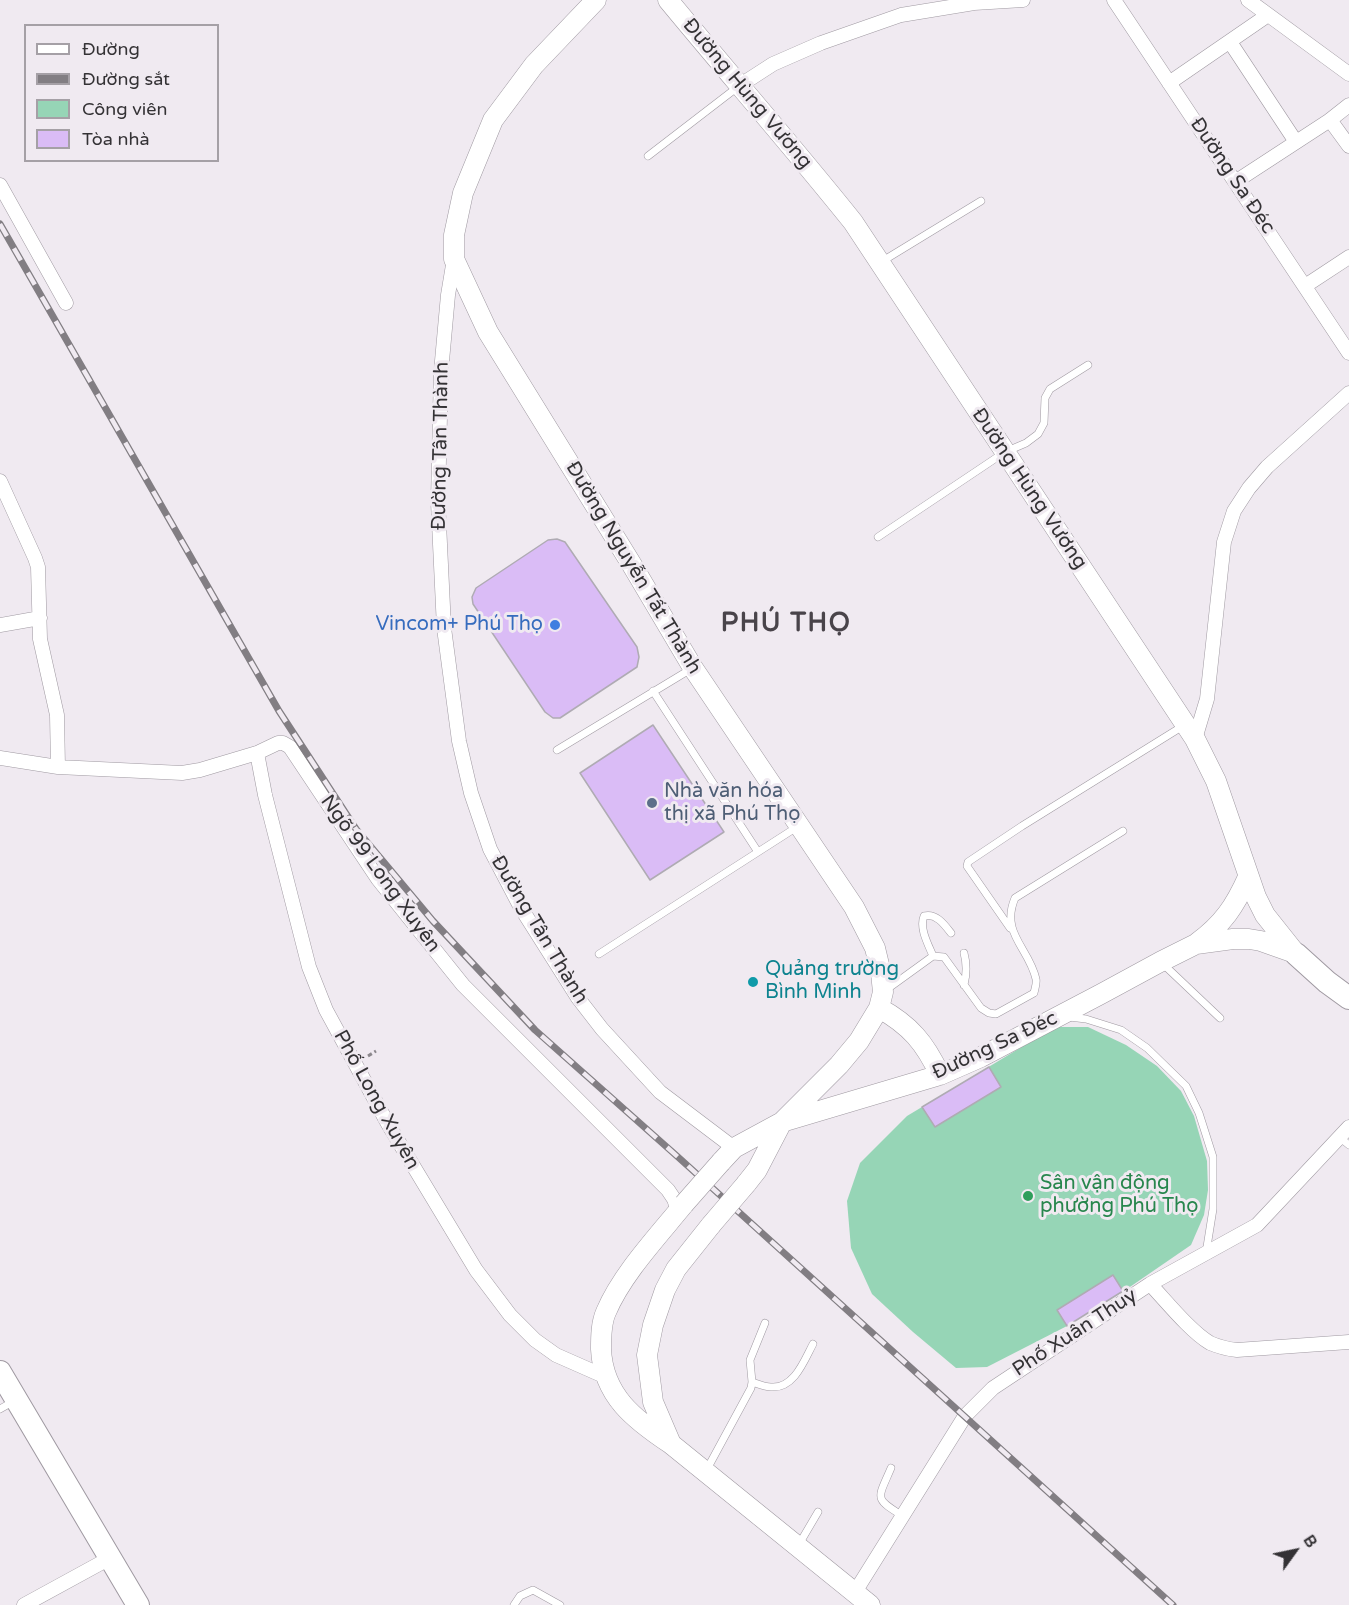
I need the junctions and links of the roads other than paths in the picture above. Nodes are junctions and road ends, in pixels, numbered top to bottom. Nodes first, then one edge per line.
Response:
1 (596, 0) edge
2 (668, 0) edge
3 (1023, 0) edge
4 (1114, 0) edge
5 (1248, 0) edge
6 (1268, 15) junction
7 (1230, 42) junction
8 (1349, 74) edge
9 (1169, 83) junction
10 (739, 86) junction
11 (1349, 105) edge
12 (1330, 120) junction
13 (1296, 142) junction
14 (1349, 146) edge
15 (648, 156) dead end
16 (1235, 182) junction
17 (0, 185) edge
18 (981, 201) dead end
19 (1349, 256) edge
20 (454, 259) junction
21 (880, 263) junction
22 (1305, 286) junction
23 (66, 303) dead end
24 (1349, 353) edge
25 (1088, 365) dead end
26 (1349, 393) edge
27 (1005, 452) junction
28 (0, 481) edge
29 (878, 537) dead end
30 (40, 618) junction
31 (0, 625) edge
32 (693, 668) junction
33 (653, 691) junction
34 (1190, 732) junction
35 (557, 750) dead end
36 (257, 753) junction
37 (0, 758) edge
38 (58, 767) junction
39 (799, 825) junction
40 (1123, 831) dead end
41 (758, 852) junction
42 (1248, 877) junction
43 (951, 933) dead end
44 (1014, 934) junction
45 (1196, 944) junction
46 (964, 952) dead end
47 (599, 954) dead end
48 (1296, 954) junction
49 (933, 956) junction
50 (1160, 962) junction
51 (964, 985) junction
52 (1349, 998) edge
53 (881, 1000) junction
54 (1060, 1016) junction
55 (1220, 1018) dead end
56 (940, 1075) junction
57 (782, 1122) junction
58 (1346, 1136) edge
59 (727, 1155) junction
60 (681, 1207) junction
61 (1206, 1254) junction
62 (1149, 1284) junction
63 (765, 1323) dead end
64 (1349, 1342) edge
65 (813, 1344) dead end
66 (0, 1372) edge
67 (606, 1377) junction
68 (752, 1382) junction
69 (8, 1404) edge
70 (671, 1444) junction
71 (891, 1468) dead end
72 (706, 1471) junction
73 (818, 1512) dead end
74 (903, 1516) junction
75 (798, 1546) junction
76 (110, 1558) junction
77 (863, 1599) edge
78 (24, 1605) edge
79 (138, 1605) edge
80 (514, 1605) edge
81 (560, 1605) edge

1 - 20 main road, Đường Nguyễn Tất Thành
2 - 10 main road, Đường Hùng Vương
3 - 10 street
4 - 9 street, Đường Sa Đéc
5 - 6 street
6 - 7 street
6 - 8 street
7 - 9 street
7 - 13 street
9 - 16 street, Đường Sa Đéc
10 - 15 lane
10 - 21 main road, Đường Hùng Vương
11 - 12 street
12 - 13 street
12 - 14 street
13 - 16 street
16 - 22 street, Đường Sa Đéc
17 - 23 street
18 - 21 lane
19 - 22 street
20 - 32 main road, Đường Nguyễn Tất Thành
20 - 59 street, Đường Tân Thành
21 - 27 main road, Đường Hùng Vương
22 - 24 street, Đường Sa Đéc
25 - 27 lane
26 - 34 street
27 - 29 lane
27 - 34 main road, Đường Hùng Vương
28 - 30 street
30 - 31 street
30 - 38 street
32 - 33 lane
32 - 39 main road, Đường Nguyễn Tất Thành
33 - 35 lane
33 - 41 lane
34 - 42 main road, Đường Hùng Vương
34 - 44 lane
36 - 38 street, Ngõ 99 Long Xuyên
36 - 60 street, Ngõ 99 Long Xuyên
36 - 67 street, Phố Long Xuyên
37 - 38 street, Ngõ 99 Long Xuyên
39 - 41 lane
39 - 53 main road, Đường Nguyễn Tất Thành
40 - 44 lane
41 - 47 lane
42 - 45 main road, Đường Sa Đéc
42 - 48 main road, Đường Hùng Vương
43 - 49 lane
44 - 51 lane
45 - 48 main road, Đường Sa Đéc
45 - 50 main road, Đường Sa Đéc
46 - 51 lane
48 - 52 main road, Đường Hùng Vương
49 - 51 lane
49 - 53 lane
50 - 54 main road, Đường Sa Đéc
50 - 55 lane
53 - 56 main road
53 - 57 main road
54 - 56 main road, Đường Sa Đéc
54 - 61 lane
56 - 57 main road, Đường Sa Đéc
57 - 59 main road
57 - 70 main road, bridge
58 - 61 street, Phố Xuân Thuỷ
59 - 60 main road, bridge
60 - 67 main road
61 - 62 street, Phố Xuân Thuỷ
62 - 64 street
62 - 74 street, Phố Xuân Thuỷ
63 - 68 lane
65 - 68 lane
66 - 69 main road
67 - 70 main road
68 - 72 lane
69 - 76 main road
70 - 72 main road
71 - 74 lane
72 - 75 main road
73 - 75 lane
74 - 77 street, Phố Xuân Thuỷ
75 - 77 main road
76 - 78 street
76 - 79 main road
80 - 81 lane

